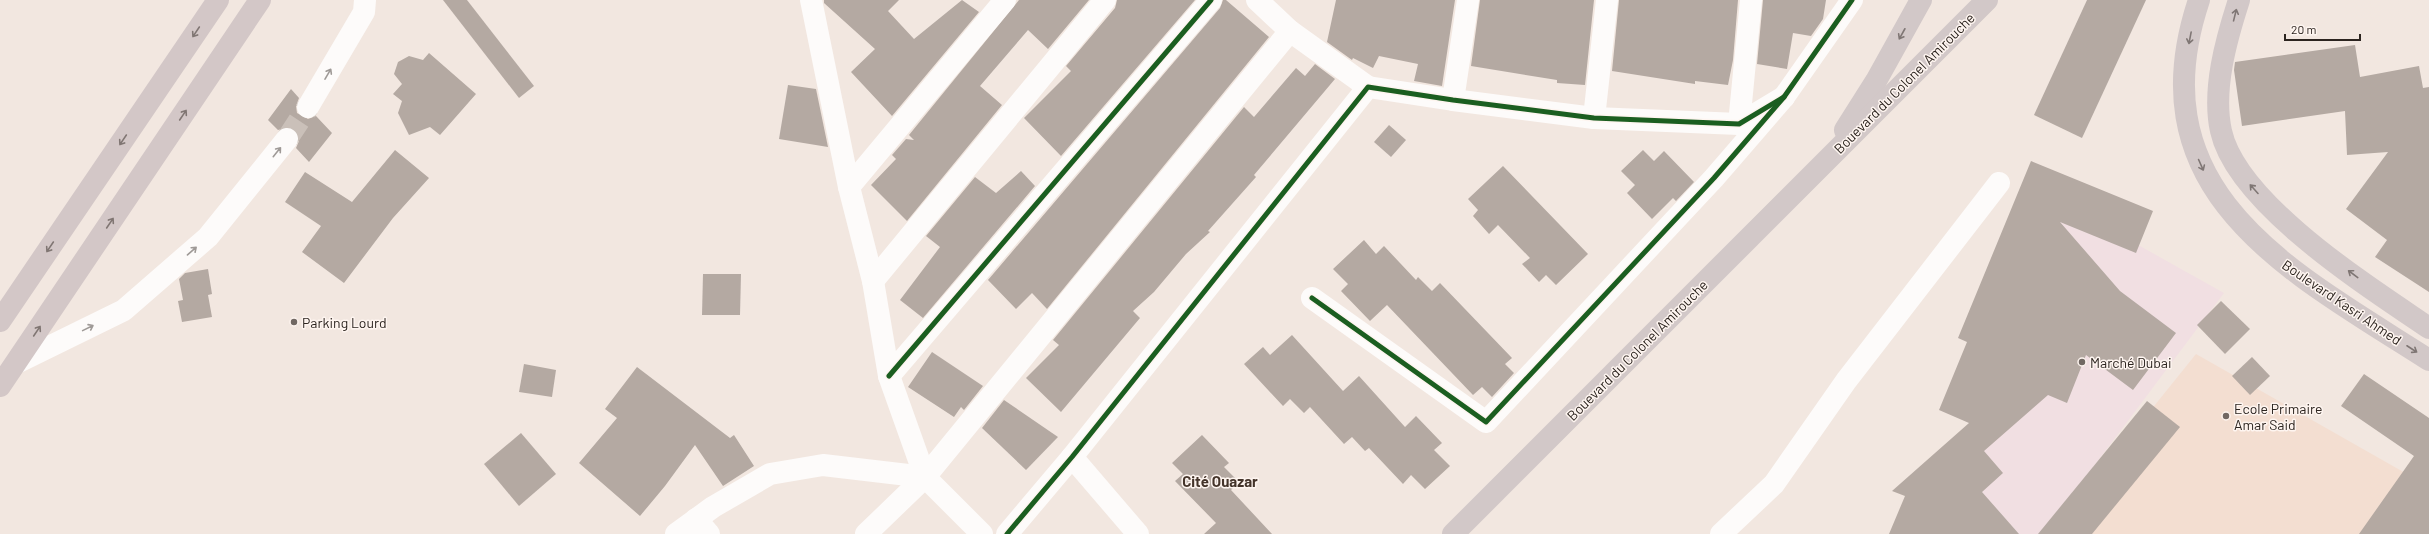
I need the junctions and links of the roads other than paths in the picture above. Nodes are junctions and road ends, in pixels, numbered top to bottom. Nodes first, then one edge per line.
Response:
1 (218, 0) edge
2 (260, 0) edge
3 (365, 0) edge
4 (811, 0) edge
5 (1005, 0) edge
6 (1104, 0) edge
7 (1211, 0) edge
8 (1257, 0) edge
9 (1468, 0) edge
10 (1608, 0) edge
11 (1751, 0) edge
12 (1852, 0) edge
13 (1921, 0) edge
14 (1987, 0) edge
15 (2199, 0) edge
16 (2239, 0) edge
17 (1290, 31) junction
18 (1368, 87) junction
19 (1784, 97) junction
20 (1453, 100) junction
21 (308, 107) tunnel mouth
22 (1594, 118) junction
23 (1739, 124) junction
24 (287, 139) tunnel mouth
25 (1822, 167) junction
26 (2000, 183) dead end
27 (849, 187) junction
28 (873, 281) junction
29 (1312, 298) dead end
30 (0, 322) edge
31 (2429, 328) edge
32 (2429, 360) edge
33 (16, 363) junction
34 (889, 376) junction
35 (0, 386) edge
36 (1072, 457) junction
37 (925, 477) junction
38 (703, 527) edge
39 (676, 534) edge
40 (866, 534) edge
41 (982, 534) edge
42 (1007, 534) edge
43 (1138, 534) edge
44 (1453, 534) edge
45 (1721, 534) edge

1 -> 30 highway
33 -> 2 highway
21 -> 3 street
4 - 27 street
5 - 27 street
6 - 28 street
7 - 34 street
8 - 17 street
9 - 20 street
10 - 22 street
11 - 23 street
12 - 19 street
13 -> 25 main road, Bouevard du Colonel Amirouche
14 - 25 main road, Bouevard du Colonel Amirouche
15 -> 32 main road, Boulevard Kasri Ahmed
31 -> 16 main road, Boulevard Kasri Ahmed
17 - 18 street
17 - 37 street
18 - 20 street
18 - 36 street
19 - 23 street
19 - 29 street
20 - 22 street
22 - 23 street
33 -> 24 street
25 - 44 main road, Bouevard du Colonel Amirouche
26 - 45 street
27 - 28 street
28 - 34 street
33 - 35 highway
34 - 37 street
36 - 42 street
36 - 43 street
37 - 38 street
37 - 40 street
37 - 41 street
38 - 39 street

